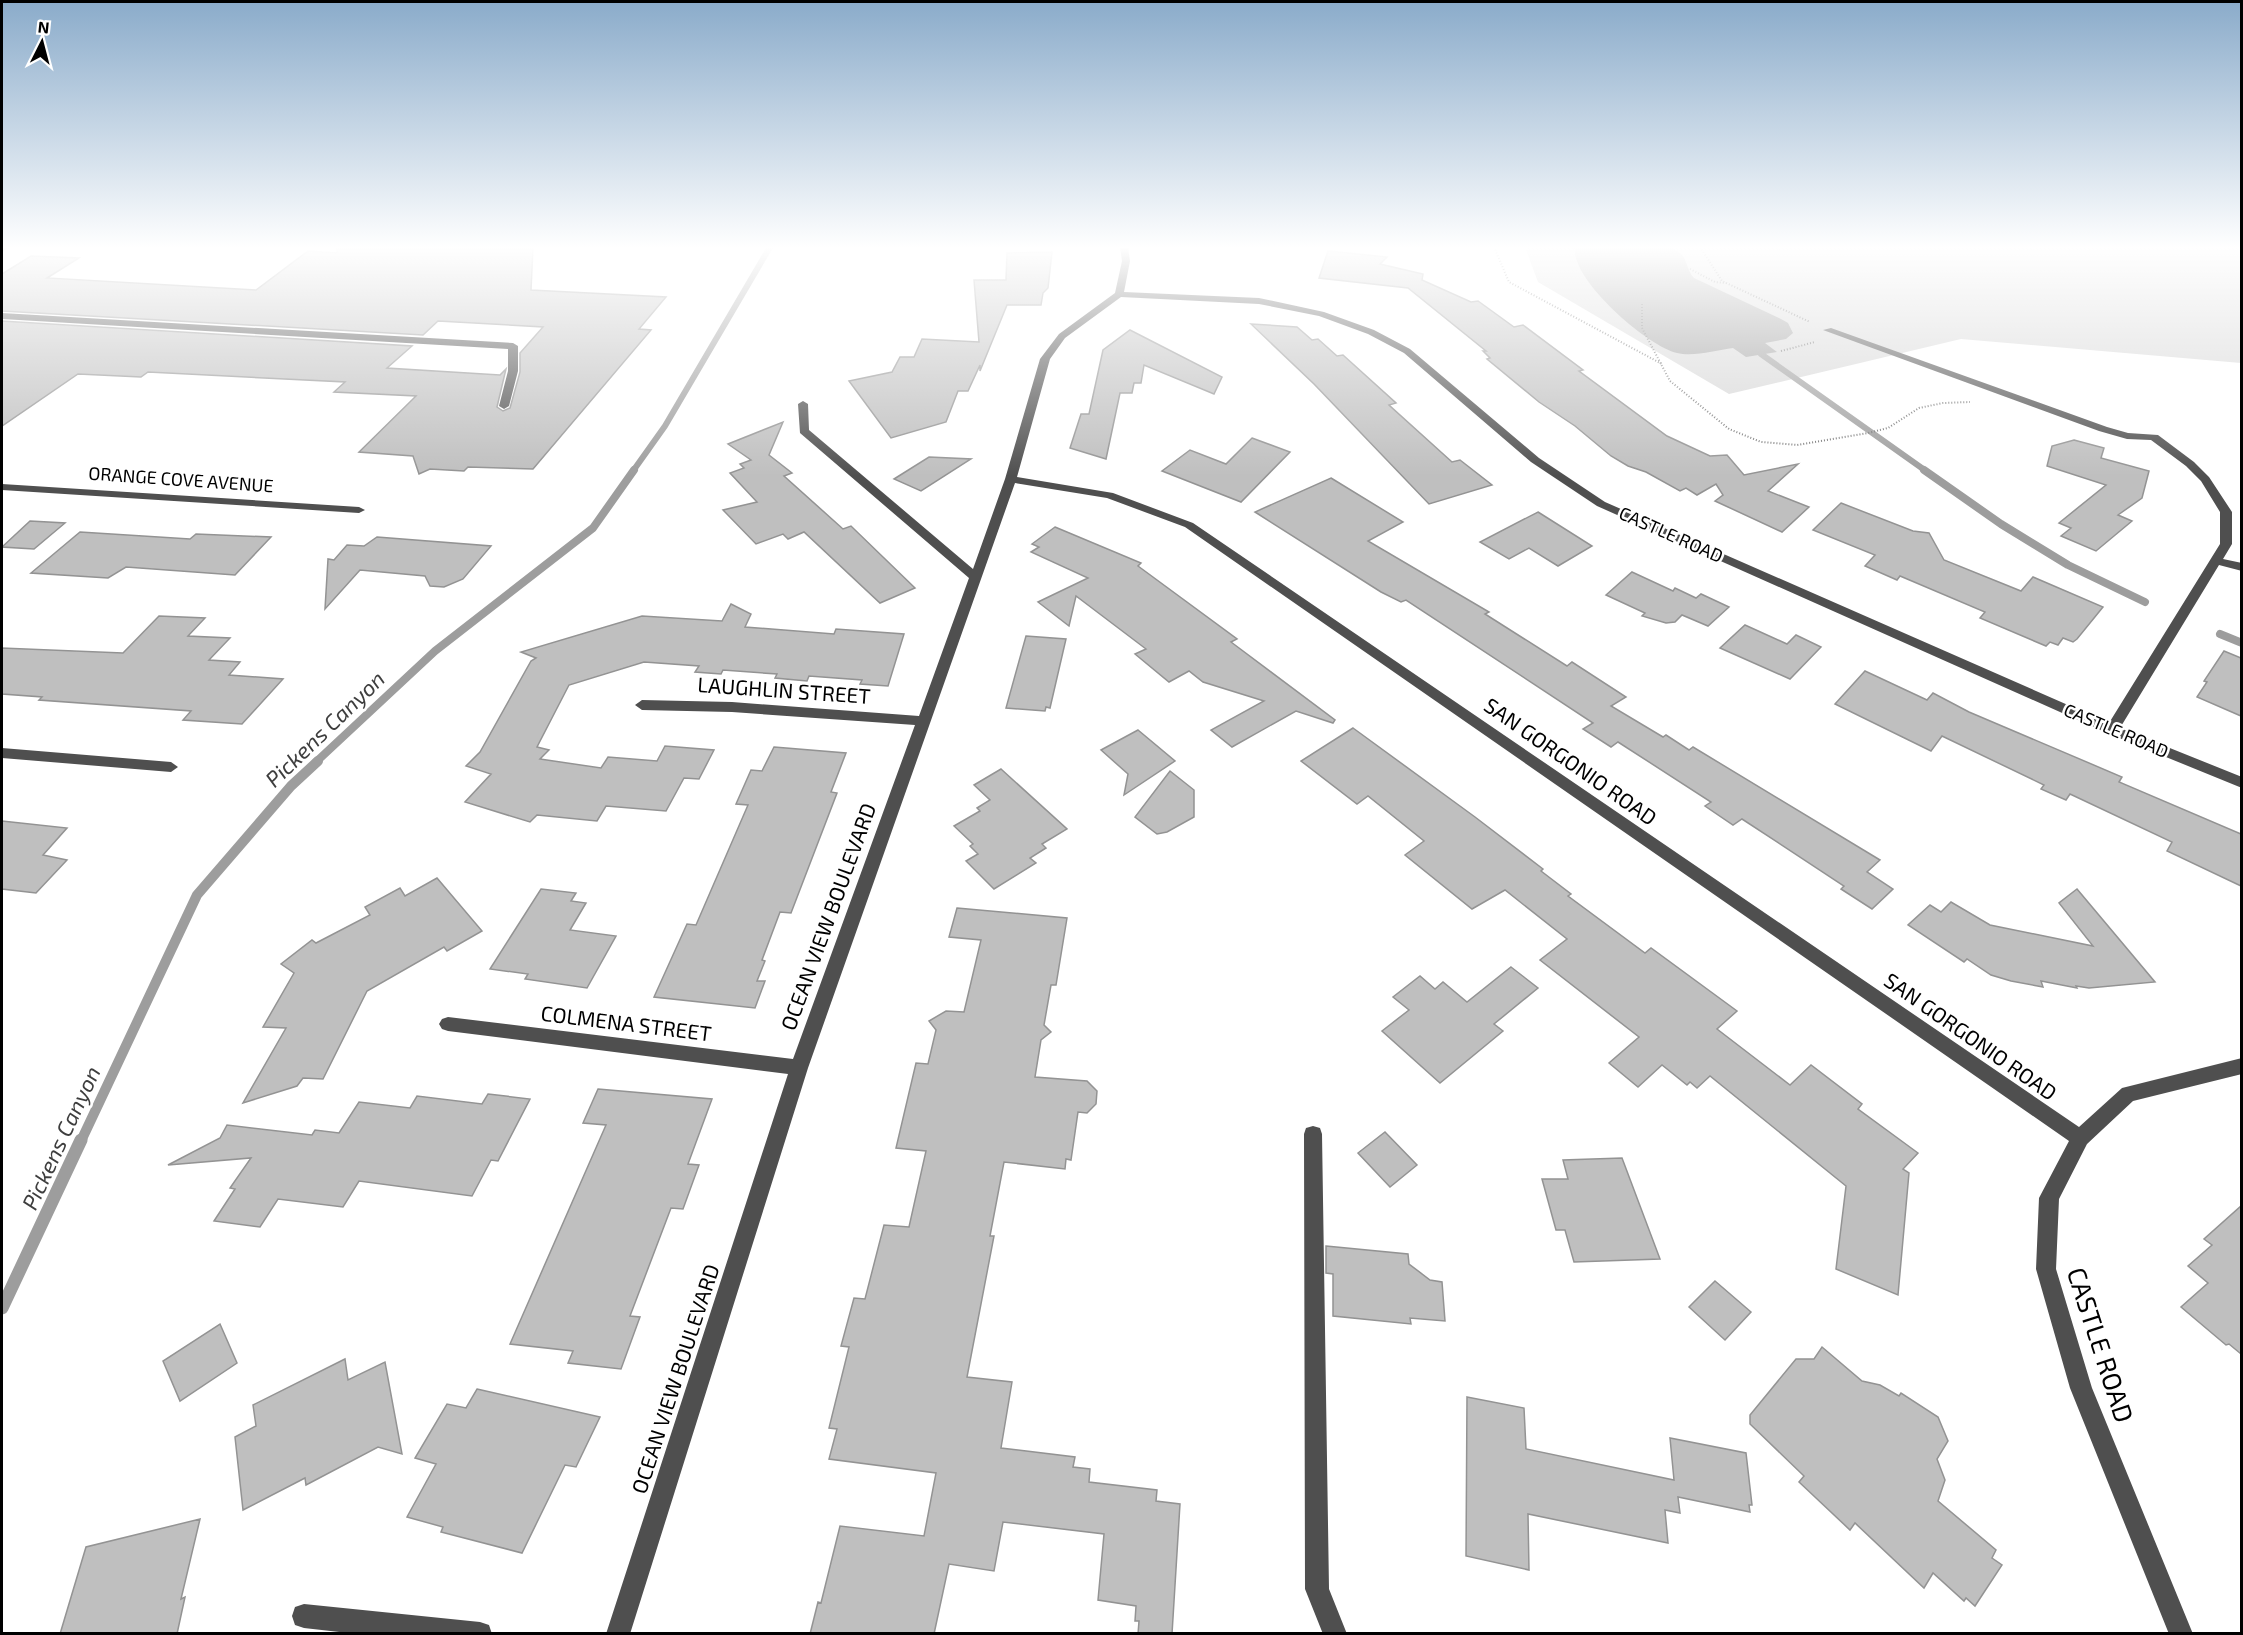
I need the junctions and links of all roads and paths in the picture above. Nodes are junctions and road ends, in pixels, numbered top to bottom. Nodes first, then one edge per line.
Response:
1 (126, 323) edge
2 (1079, 323) edge
3 (1347, 323) edge
4 (1587, 323) edge
5 (1642, 323) edge
6 (1813, 323) edge
7 (1828, 330) junction
8 (1781, 351) dead end
9 (1663, 364) junction
10 (1974, 402) dead end
11 (803, 404) dead end
12 (504, 406) dead end
13 (1011, 479) junction
14 (2, 487) edge
15 (359, 510) dead end
16 (2217, 561) junction
17 (2241, 567) edge
18 (976, 578) junction
19 (642, 705) dead end
20 (923, 722) junction
21 (2112, 730) junction
22 (2, 753) edge
23 (171, 767) dead end
24 (2241, 783) edge
25 (448, 1024) dead end
26 (2241, 1066) edge
27 (799, 1068) junction
28 (1312, 1134) dead end
29 (2080, 1138) junction
30 (304, 1616) dead end
31 (480, 1634) edge
32 (618, 1634) edge
33 (1335, 1634) edge
34 (2181, 1634) edge

1 - 12 street
2 - 13 street, OCEAN VIEW BOULEVARD
3 - 21 street, CASTLE ROAD
4 - 9 path
5 - 9 path
6 - 7 path
7 - 8 path
7 - 16 street
9 - 10 path
11 - 18 street
13 - 18 street, OCEAN VIEW BOULEVARD
13 - 29 street, SAN GORGONIO ROAD
14 - 15 street, ORANGE COVE AVENUE
16 - 17 street
16 - 21 street
18 - 20 street, OCEAN VIEW BOULEVARD
19 - 20 street, LAUGHLIN STREET
20 - 27 street, OCEAN VIEW BOULEVARD
21 - 24 street, CASTLE ROAD
22 - 23 street
25 - 27 street, COLMENA STREET
26 - 29 street, CASTLE ROAD
27 - 32 street, OCEAN VIEW BOULEVARD
28 - 33 street
29 - 34 street, CASTLE ROAD
30 - 31 street

